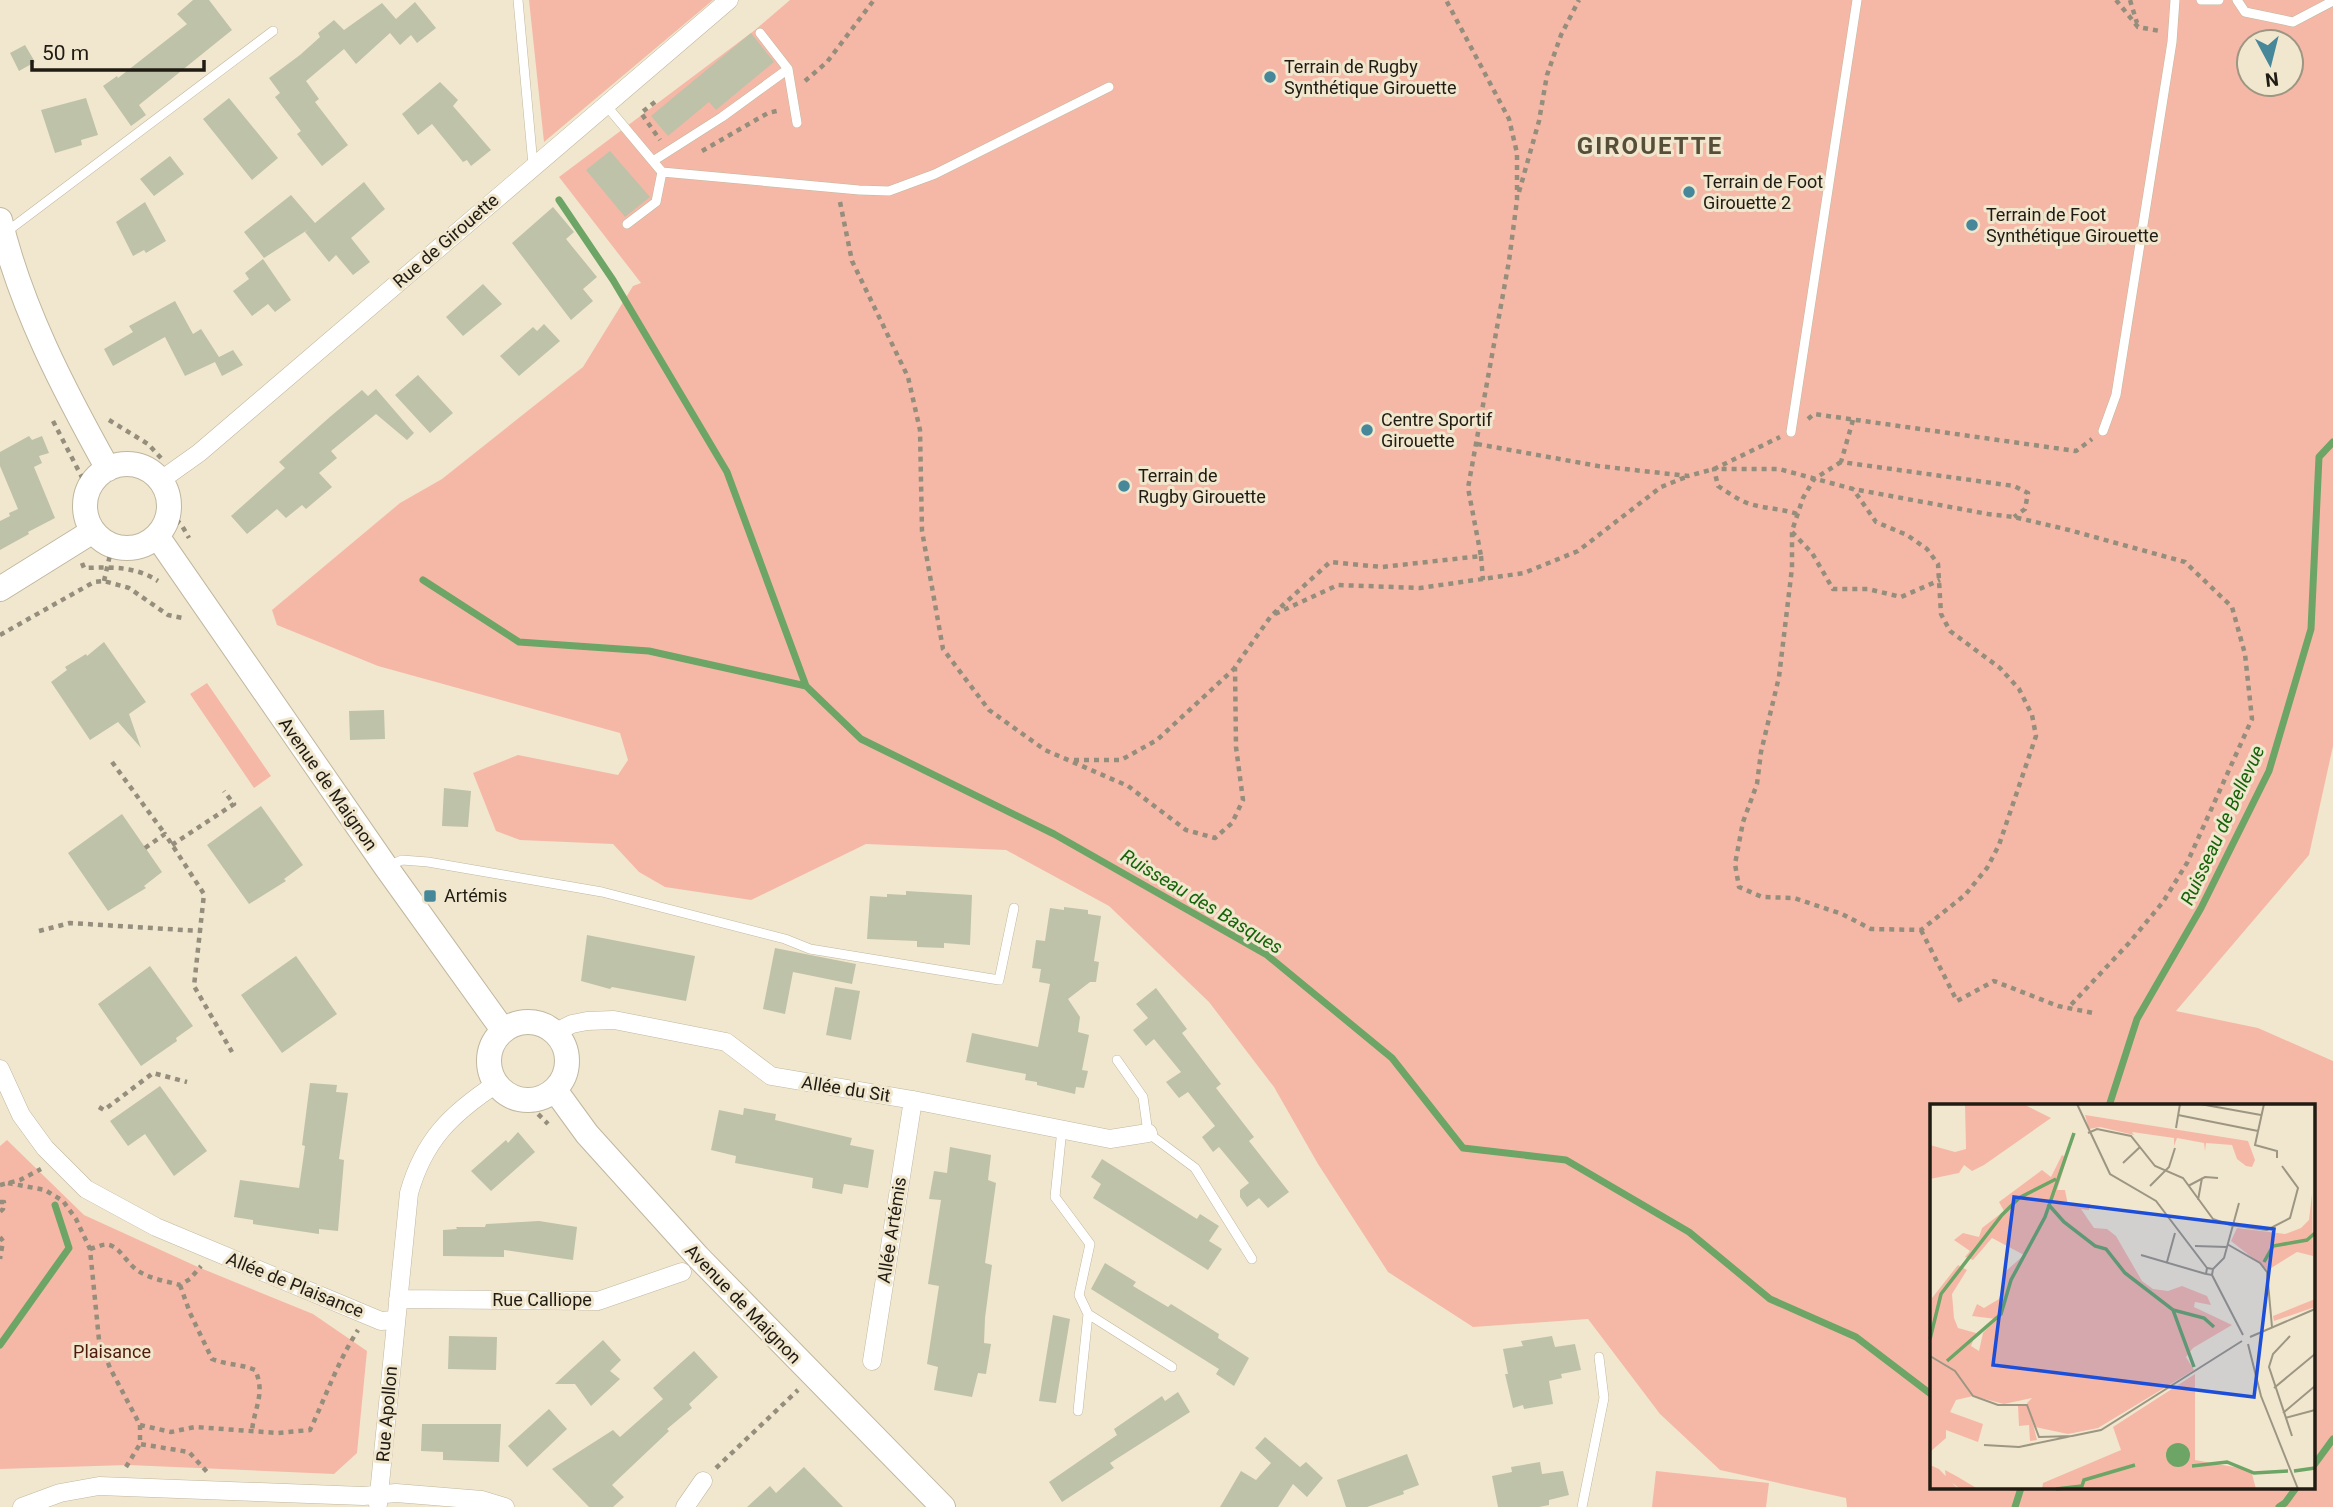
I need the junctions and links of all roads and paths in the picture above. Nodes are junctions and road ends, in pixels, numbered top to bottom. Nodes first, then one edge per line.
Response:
1 (518, 0) edge
2 (729, 0) edge
3 (874, 0) edge
4 (1446, 0) edge
5 (1579, 0) edge
6 (1857, 0) edge
7 (2116, 0) edge
8 (2130, 0) edge
9 (2175, 0) edge
10 (2201, 0) edge
11 (2219, 0) edge
12 (2237, 0) edge
13 (2333, 1) edge
14 (2138, 27) junction
15 (273, 31) dead end
16 (760, 33) dead end
17 (2172, 42) junction
18 (788, 69) junction
19 (1109, 87) dead end
20 (792, 92) junction
21 (655, 102) dead end
22 (605, 104) junction
23 (794, 107) junction
24 (797, 123) dead end
25 (698, 131) junction
26 (653, 161) junction
27 (533, 167) junction
28 (662, 173) junction
29 (678, 174) junction
30 (838, 188) junction
31 (1517, 200) junction
32 (627, 224) dead end
33 (2, 227) edge
34 (101, 414) dead end
35 (1853, 420) dead end
36 (2104, 431) dead end
37 (1791, 432) dead end
38 (1842, 463) junction
39 (108, 469) junction
40 (167, 476) junction
41 (1688, 476) dead end
42 (1814, 479) junction
43 (1853, 489) junction
44 (1797, 514) junction
45 (2014, 517) junction
46 (1792, 531) junction
47 (157, 536) junction
48 (105, 548) junction
49 (78, 554) dead end
50 (1482, 556) junction
51 (1483, 580) junction
52 (1940, 580) junction
53 (104, 581) junction
54 (162, 584) dead end
55 (0, 589) edge
56 (1271, 615) junction
57 (188, 621) dead end
58 (0, 635) edge
59 (1235, 667) junction
60 (1070, 760) junction
61 (112, 762) dead end
62 (225, 792) dead end
63 (165, 834) junction
64 (173, 845) junction
65 (145, 848) dead end
66 (386, 867) junction
67 (1014, 908) dead end
68 (1921, 930) junction
69 (39, 931) dead end
70 (200, 931) junction
71 (2068, 1008) junction
72 (2093, 1013) dead end
73 (503, 1030) junction
74 (556, 1032) junction
75 (232, 1052) dead end
76 (1118, 1060) dead end
77 (0, 1069) edge
78 (187, 1082) dead end
79 (496, 1084) junction
80 (555, 1090) junction
81 (913, 1100) junction
82 (99, 1107) dead end
83 (1062, 1129) junction
84 (1148, 1133) junction
85 (45, 1166) dead end
86 (8, 1183) junction
87 (0, 1185) edge
88 (0, 1202) edge
89 (0, 1212) edge
90 (0, 1237) edge
91 (90, 1249) junction
92 (0, 1259) edge
93 (1252, 1259) dead end
94 (204, 1263) dead end
95 (682, 1272) dead end
96 (180, 1285) junction
97 (398, 1299) junction
98 (1088, 1314) junction
99 (396, 1320) junction
100 (359, 1329) dead end
101 (1599, 1357) dead end
102 (872, 1361) dead end
103 (1172, 1367) dead end
104 (798, 1390) dead end
105 (1078, 1411) dead end
106 (140, 1425) junction
107 (252, 1431) junction
108 (140, 1444) junction
109 (126, 1468) dead end
110 (208, 1472) dead end
111 (703, 1480) joint
112 (379, 1501) edge
113 (22, 1507) edge
114 (505, 1507) edge
115 (685, 1507) edge
116 (943, 1507) edge
117 (1582, 1507) edge

1 - 27 lane
2 - 22 street, Rue de Girouette
3 - 20 path
4 - 31 path
5 - 31 path
6 - 37 lane
7 - 14 path
8 - 14 path
9 - 17 lane
10 - 11 lane
12 - 13 lane
14 - 17 path
15 - 33 lane
16 - 18 lane
17 - 36 lane
18 - 20 lane
18 - 25 lane
19 - 30 lane
20 - 23 lane
21 - 25 path
22 - 26 lane
22 - 27 street, Rue de Girouette
23 - 24 lane
23 - 29 path
25 - 26 lane
26 - 28 lane
27 - 40 street, Rue de Girouette
28 - 29 lane
28 - 32 lane
29 - 30 lane
30 - 60 path
31 - 50 path
33 - 39 street
34 - 40 path
35 - 38 path
38 - 42 path
38 - 45 path
39 - 40 street
39 - 48 street
40 - 47 street
41 - 51 path
42 - 43 path
42 - 44 path
42 - 44 path
43 - 45 path
43 - 52 path
44 - 46 path
45 - 71 path
46 - 52 path
46 - 68 path
47 - 48 street
47 - 66 street, Avenue de Maignon
48 - 49 path
48 - 53 path
48 - 54 path
48 - 55 street
50 - 51 path
50 - 56 path
51 - 56 path
52 - 68 path
53 - 57 path
53 - 58 path
56 - 59 path
59 - 60 path
59 - 60 path
61 - 63 path
62 - 64 path
63 - 64 path
63 - 65 path
64 - 70 path
66 - 67 lane
66 - 73 street, Avenue de Maignon
68 - 71 path
69 - 70 path
70 - 75 path
71 - 72 path
73 - 74 street
73 - 79 street
74 - 80 street
74 - 81 street, Allée du Sit
76 - 84 lane
77 - 99 street, Allée de Plaisance
78 - 82 path
79 - 80 street
79 - 97 street
80 - 116 street, Avenue de Maignon
81 - 83 street, Allée du Sit
81 - 102 street, Allée Artémis
83 - 84 street, Allée du Sit
83 - 98 lane
84 - 93 lane
85 - 86 path
86 - 87 path
86 - 91 path
88 - 89 path
90 - 92 path
91 - 96 path
91 - 106 path
94 - 96 path
95 - 97 street, Rue Calliope
96 - 107 path
97 - 99 street
98 - 103 lane
98 - 105 lane
99 - 112 street, Rue Apollon
100 - 107 path
101 - 117 lane
104 - 111 path
106 - 107 path
106 - 108 path
108 - 109 path
108 - 110 path
111 - 115 street
112 - 113 street
112 - 114 street

